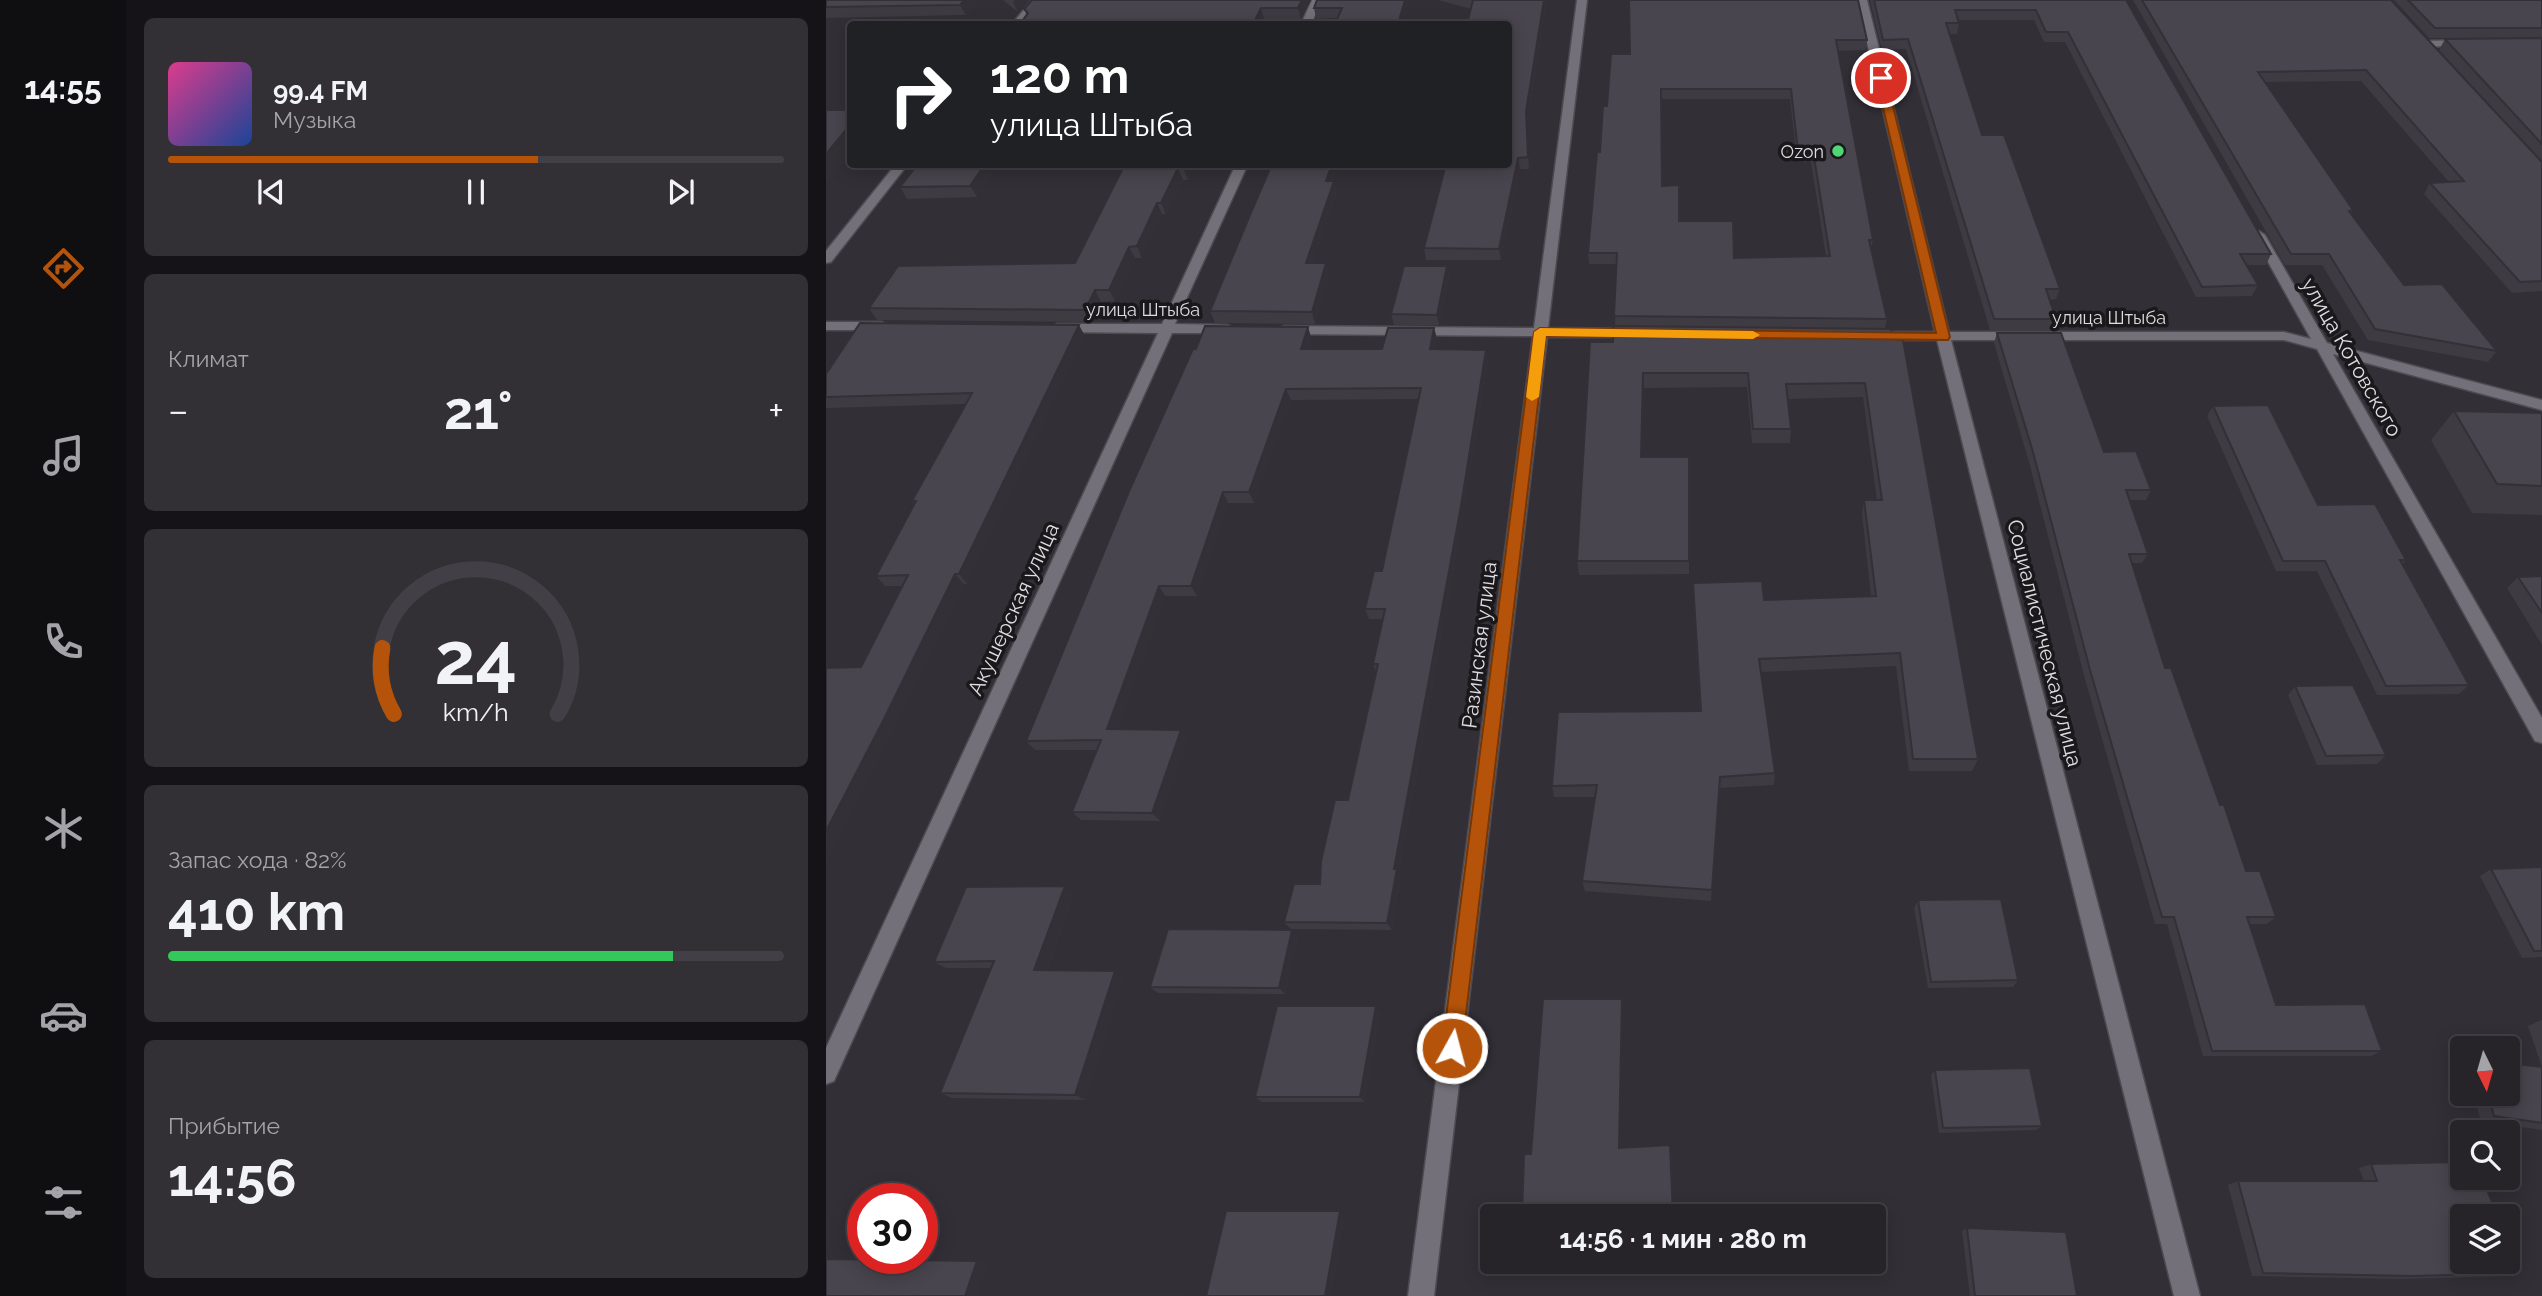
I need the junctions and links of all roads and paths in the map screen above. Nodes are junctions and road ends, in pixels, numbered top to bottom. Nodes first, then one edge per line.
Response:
1 (1037, 0) edge
2 (1317, 0) edge
3 (1582, 0) edge
4 (1862, 0) edge
5 (1020, 21) edge
6 (1307, 21) edge
7 (2477, 43) edge
8 (2434, 54) edge
9 (900, 168) edge
10 (1240, 168) edge
11 (2254, 226) edge
12 (826, 259) edge
13 (826, 326) edge
14 (894, 326) edge
15 (1044, 328) edge
16 (1167, 329) junction
17 (1236, 329) edge
18 (1264, 330) edge
19 (1540, 332) junction
20 (1651, 333) edge
21 (1860, 336) edge
22 (1944, 337) junction
23 (2322, 345) junction
24 (2542, 405) edge
25 (2542, 735) edge
26 (826, 1073) edge
27 (1421, 1296) edge
28 (2187, 1296) edge

1 - 5 street
2 - 6 street
3 - 19 street, Разинская улица
4 - 22 street, Социалистическая улица
7 - 8 street
9 - 12 street
10 - 16 street, Акушерская улица
11 - 23 street, улица Котовского
13 - 14 street
15 - 16 street, улица Штыба
16 - 17 street, улица Штыба
16 - 26 street, Акушерская улица
18 - 19 street
19 - 20 street
19 - 27 street, Разинская улица
21 - 22 street, улица Штыба
22 - 23 street, улица Штыба
22 - 28 street, Социалистическая улица
23 - 24 street, улица Штыба
23 - 25 street, улица Котовского

